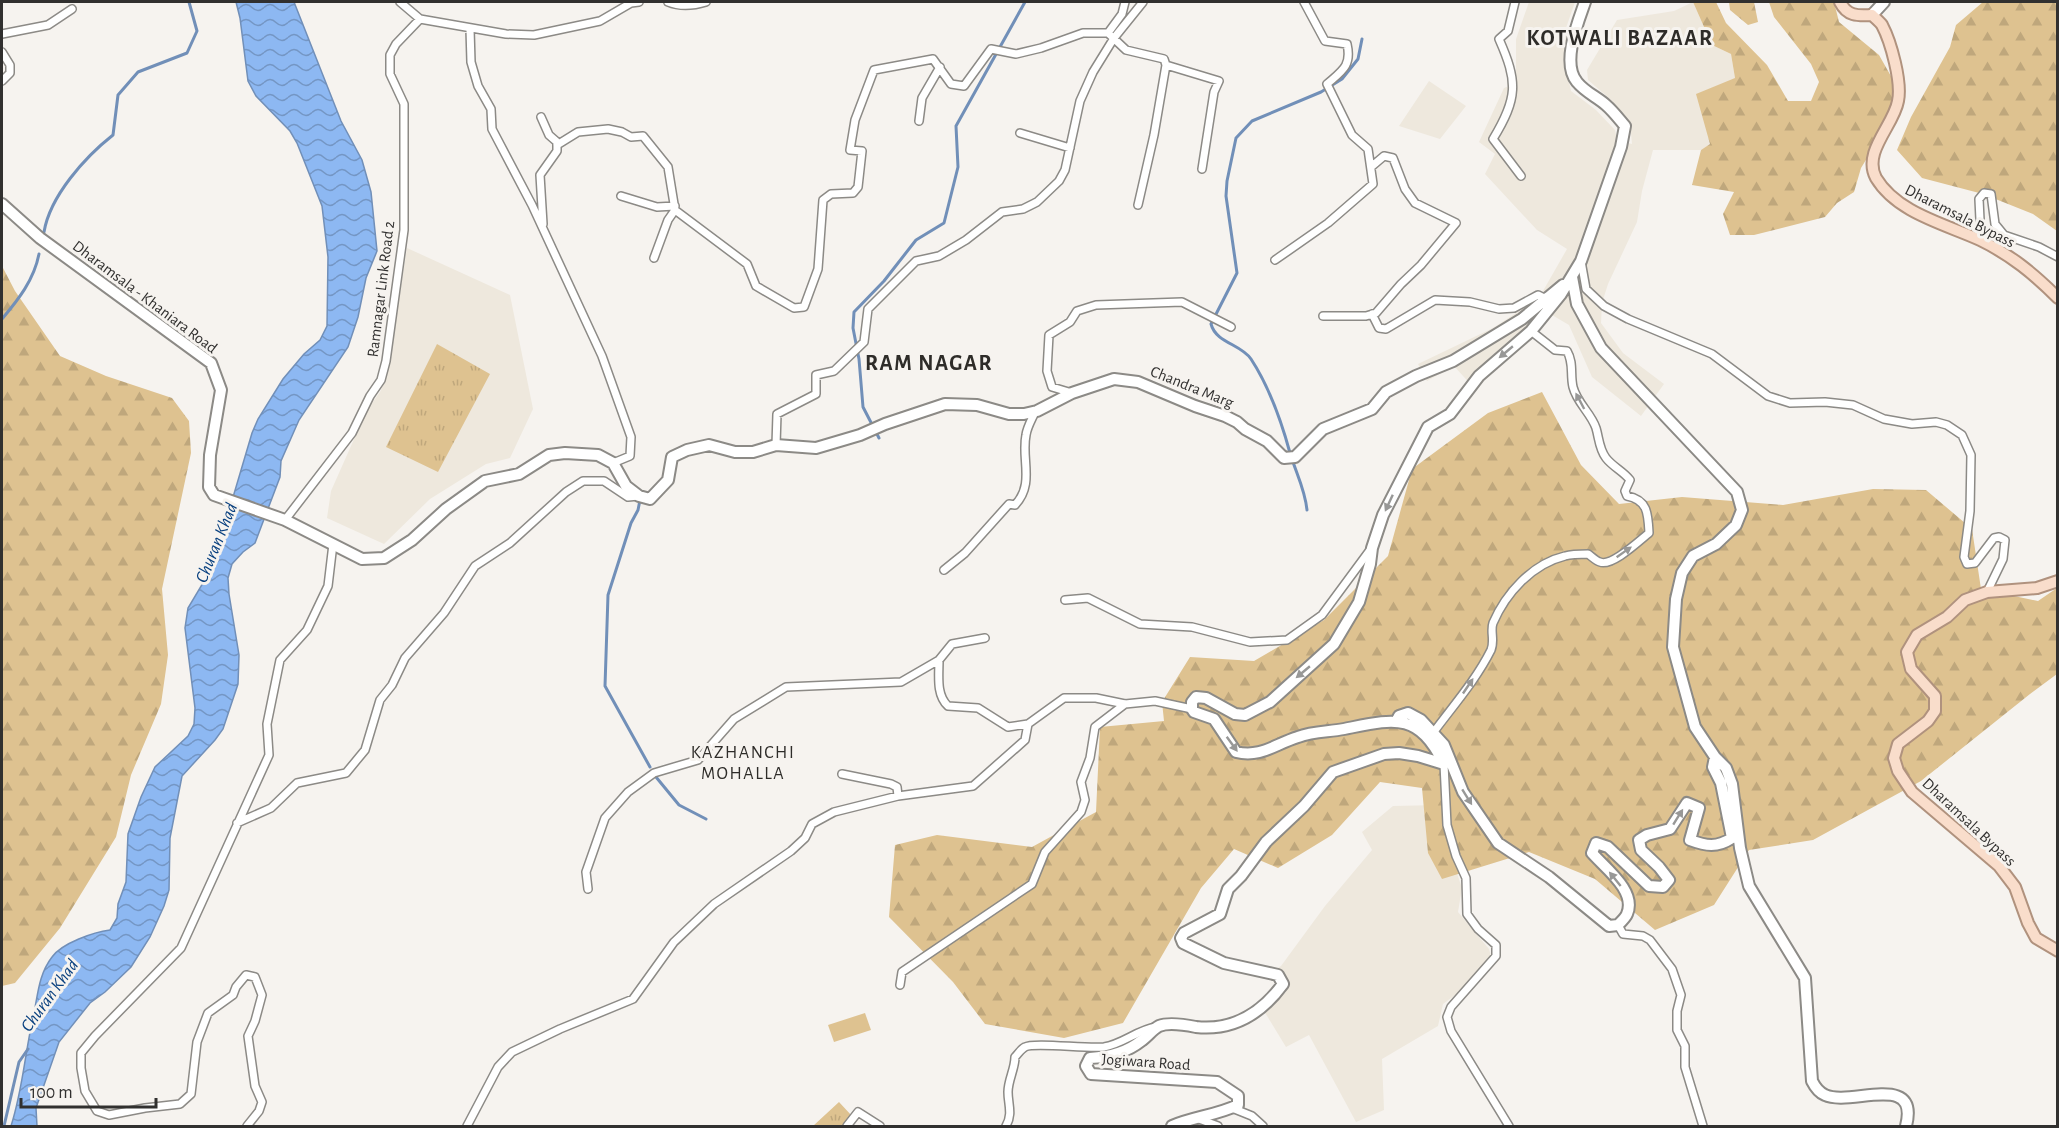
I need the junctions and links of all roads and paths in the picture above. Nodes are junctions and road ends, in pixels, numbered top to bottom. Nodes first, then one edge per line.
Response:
1 (400, 2) edge
2 (639, 2) edge
3 (668, 2) edge
4 (706, 2) edge
5 (1125, 2) edge
6 (1143, 2) edge
7 (1304, 2) edge
8 (1515, 2) edge
9 (1585, 2) edge
10 (1840, 2) edge
11 (1884, 2) edge
12 (72, 9) dead end
13 (1872, 15) junction
14 (420, 19) junction
15 (470, 29) junction
16 (2, 34) edge
17 (1111, 36) junction
18 (2, 52) edge
19 (1166, 65) junction
20 (940, 67) junction
21 (2, 81) edge
22 (541, 117) dead end
23 (919, 122) dead end
24 (1020, 133) dead end
25 (557, 145) junction
26 (1070, 148) junction
27 (1371, 167) junction
28 (1202, 169) dead end
29 (1521, 176) dead end
30 (621, 196) dead end
31 (2, 204) edge
32 (1138, 205) dead end
33 (675, 208) junction
34 (544, 232) junction
35 (1981, 241) junction
36 (2058, 257) edge
37 (654, 258) dead end
38 (1275, 260) dead end
39 (1581, 261) junction
40 (1572, 277) junction
41 (1546, 297) junction
42 (2058, 297) edge
43 (1372, 314) junction
44 (1323, 316) dead end
45 (1232, 327) dead end
46 (1531, 331) junction
47 (1072, 393) junction
48 (1035, 412) junction
49 (776, 445) junction
50 (613, 463) junction
51 (639, 496) junction
52 (285, 520) junction
53 (333, 544) junction
54 (1372, 548) junction
55 (944, 570) dead end
56 (2058, 581) edge
57 (1987, 592) junction
58 (1065, 600) dead end
59 (985, 638) dead end
60 (939, 660) junction
61 (1125, 704) junction
62 (1192, 709) junction
63 (1396, 722) junction
64 (1028, 724) junction
65 (1433, 733) junction
66 (1715, 757) junction
67 (1444, 764) junction
68 (842, 774) dead end
69 (898, 796) junction
70 (237, 823) junction
71 (588, 889) dead end
72 (1618, 925) junction
73 (2058, 951) edge
74 (900, 985) dead end
75 (1160, 1026) junction
76 (1232, 1108) junction
77 (1197, 1118) junction
78 (247, 1126) edge
79 (468, 1126) edge
80 (847, 1126) edge
81 (880, 1126) edge
82 (1006, 1126) edge
83 (1172, 1126) edge
84 (1218, 1126) edge
85 (1263, 1126) edge
86 (1509, 1126) edge
87 (1703, 1126) edge
88 (1906, 1126) edge

1 - 14 street
2 - 15 street
3 - 4 street
5 - 17 street
6 - 17 street
7 - 27 street
8 - 29 street
9 - 39 street
10 - 13 main road
11 - 13 street
12 - 16 street
13 - 35 main road, Dharamsala Bypass
14 - 15 street
14 - 52 street, Ramnagar Link Road 2
15 - 34 street
17 - 19 street
17 - 20 street
17 - 26 street
18 - 21 street
19 - 28 street
19 - 32 street
20 - 23 street
20 - 33 street
22 - 25 street
24 - 26 street
25 - 33 street
25 - 34 street
26 - 49 street
27 - 38 street
27 - 43 street
30 - 33 street
31 - 52 street, Dharamsala - Khaniara Road
33 - 37 street
34 - 50 street
35 - 36 street
35 - 42 main road, Dharamsala Bypass
39 - 40 street
39 - 57 street
40 - 41 street, Chandra Marg
40 - 46 street
40 - 66 street
41 - 43 street
41 - 47 street, Chandra Marg
43 - 44 street
45 - 47 street
46 -> 54 street
65 -> 46 street
47 - 48 street, Chandra Marg
48 - 49 street, Chandra Marg
48 - 55 street
49 - 51 street
50 - 51 street
50 - 53 street, Dharamsala - Khaniara Road
51 - 70 street
52 - 53 street, Dharamsala - Khaniara Road
53 - 70 street
54 - 58 street
54 -> 62 street
56 - 57 main road, Dharamsala Bypass
57 - 73 main road, Dharamsala Bypass
59 - 60 street
60 - 64 street
60 - 71 street
61 - 62 street
61 - 64 street
61 - 74 street
62 -> 63 street
63 - 65 street
63 - 67 street
64 - 69 street
65 -> 72 street
72 -> 66 street
66 - 88 street
67 - 75 street
67 - 86 street
68 - 69 street
69 - 79 street
70 - 78 street
72 - 87 street
75 - 76 street, Jogiwara Road
75 - 82 street
76 - 77 street
76 - 85 street
77 - 83 street
77 - 84 street
80 - 81 street

